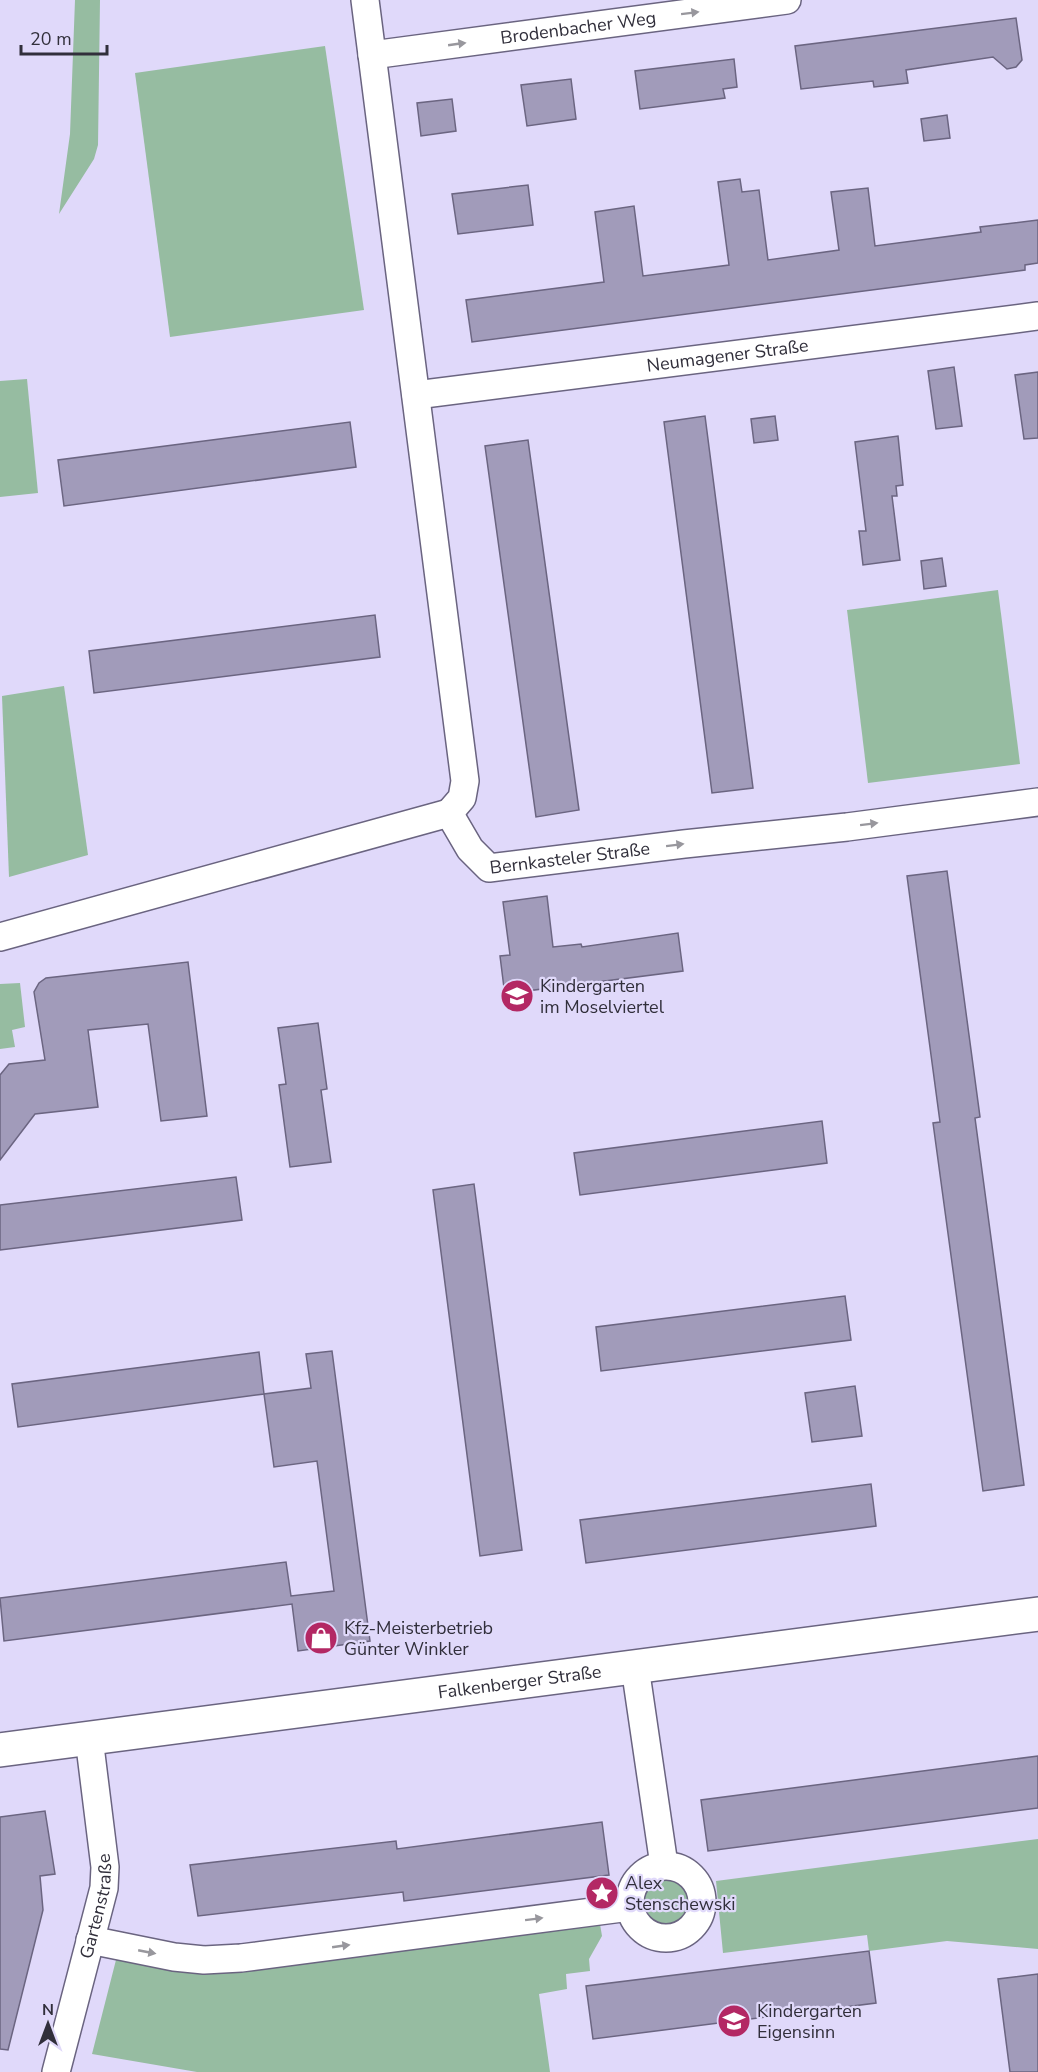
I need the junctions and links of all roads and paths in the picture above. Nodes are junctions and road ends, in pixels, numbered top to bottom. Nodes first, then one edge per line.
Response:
1 (365, 0) edge
2 (787, 0) edge
3 (372, 55) junction
4 (1038, 316) edge
5 (416, 395) junction
6 (1038, 802) edge
7 (449, 813) junction
8 (0, 938) edge
9 (1038, 1614) edge
10 (635, 1667) junction
11 (89, 1738) junction
12 (0, 1750) edge
13 (664, 1865) junction
14 (630, 1906) junction
15 (90, 1940) junction
16 (56, 2072) edge

1 - 3 street
3 -> 2 street, Brodenbacher Weg
3 - 5 street
4 - 5 street, Neumagener Straße
5 - 7 street
7 -> 6 street, Bernkasteler Straße
7 - 8 street
9 - 10 street, Falkenberger Straße
10 - 11 street, Falkenberger Straße
10 - 13 street
11 - 12 street, Falkenberger Straße
11 - 15 street, Gartenstraße
13 - 14 street
13 - 14 street
15 -> 14 street
15 - 16 street, Gartenstraße

